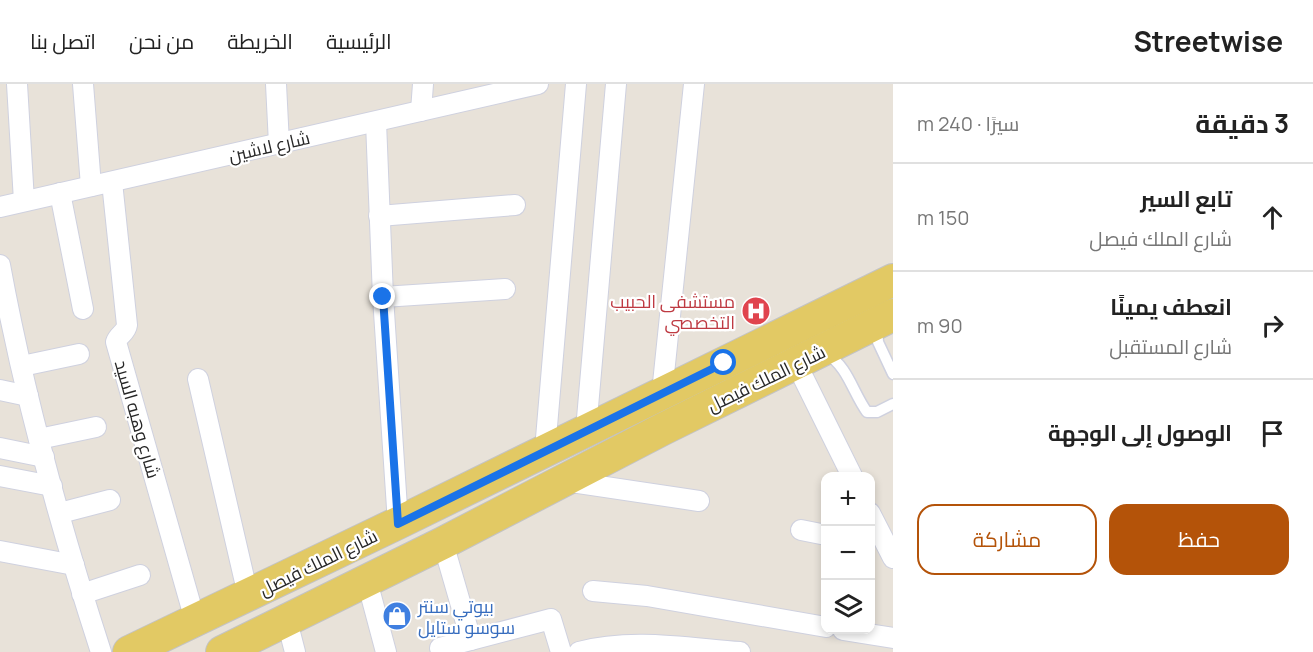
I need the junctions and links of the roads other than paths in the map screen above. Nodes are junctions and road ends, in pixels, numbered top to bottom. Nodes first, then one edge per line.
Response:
1 (17, 84) edge
2 (83, 84) edge
3 (276, 84) edge
4 (423, 84) edge
5 (538, 84) edge
6 (576, 84) edge
7 (616, 84) edge
8 (694, 84) edge
9 (504, 88) edge
10 (421, 111) junction
11 (376, 122) junction
12 (279, 144) junction
13 (112, 182) junction
14 (91, 186) junction
15 (60, 193) junction
16 (24, 201) junction
17 (515, 205) dead end
18 (0, 207) edge
19 (379, 216) junction
20 (0, 265) edge
21 (893, 280) edge
22 (2, 285) edge
23 (505, 289) dead end
24 (383, 297) junction
25 (83, 309) dead end
26 (885, 319) edge
27 (79, 354) dead end
28 (808, 357) junction
29 (724, 363) junction
30 (22, 366) junction
31 (893, 374) edge
32 (198, 379) dead end
33 (0, 390) edge
34 (738, 392) junction
35 (662, 393) junction
36 (28, 396) junction
37 (893, 404) edge
38 (96, 427) dead end
39 (586, 430) junction
40 (0, 448) edge
41 (42, 448) junction
42 (545, 450) junction
43 (850, 472) edge
44 (0, 476) edge
45 (565, 481) junction
46 (52, 486) junction
47 (111, 500) dead end
48 (699, 501) dead end
49 (60, 513) junction
50 (398, 524) junction
51 (875, 526) edge
52 (801, 530) dead end
53 (821, 534) edge
54 (443, 543) junction
55 (884, 549) edge
56 (0, 551) edge
57 (74, 565) junction
58 (140, 575) dead end
59 (367, 581) junction
60 (593, 591) dead end
61 (82, 594) junction
62 (248, 595) junction
63 (195, 621) junction
64 (286, 621) junction
65 (821, 626) edge
66 (868, 634) edge
67 (893, 638) edge
68 (471, 640) junction
69 (440, 648) dead end
70 (101, 652) edge
71 (129, 652) edge
72 (222, 652) edge
73 (295, 652) edge
74 (386, 652) edge
75 (561, 652) edge
76 (579, 652) edge
77 (740, 652) edge

1 - 16 street
2 - 14 street
3 - 12 street
4 - 10 street
5 - 9 street, شارع لاشين
6 - 42 street
7 - 39 street
8 - 35 street
9 - 10 street, شارع لاشين
10 - 11 street, شارع لاشين
11 - 12 street, شارع لاشين
11 - 19 street
12 - 13 street, شارع لاشين
13 - 14 street, شارع لاشين
13 - 63 street, شارع وهبه السيد
14 - 15 street, شارع لاشين
15 - 16 street, شارع لاشين
15 - 25 street
16 - 18 street, شارع لاشين
17 - 19 street
19 - 24 street
20 - 22 street
21 - 29 main road, شارع الملك فيصل
22 - 30 street
23 - 24 street
24 - 50 street
26 - 28 main road, شارع الملك فيصل
26 - 31 lane
27 - 30 street
28 - 34 main road, شارع الملك فيصل
28 - 37 lane
28 - 43 street
29 - 34 main road
29 - 35 main road, شارع الملك فيصل
30 - 36 street
32 - 62 street
33 - 36 street
34 - 45 main road, شارع الملك فيصل
35 - 39 main road, شارع الملك فيصل
36 - 41 street
38 - 41 street
39 - 42 main road, شارع الملك فيصل
40 - 41 street
41 - 46 street
42 - 50 main road, شارع الملك فيصل
44 - 46 street
45 - 48 street
45 - 54 main road, شارع الملك فيصل
46 - 49 street
47 - 49 street
49 - 57 street
50 - 62 main road, شارع الملك فيصل
51 - 55 street
52 - 53 street
54 - 59 main road, شارع الملك فيصل
54 - 68 street
56 - 57 street
57 - 61 street
58 - 61 street
59 - 64 main road, شارع الملك فيصل
59 - 74 street
60 - 65 street
61 - 70 street
62 - 63 main road, شارع الملك فيصل
63 - 71 main road, شارع الملك فيصل
64 - 72 main road, شارع الملك فيصل
64 - 73 street
66 - 67 street
68 - 69 street
68 - 75 street
76 - 77 street

